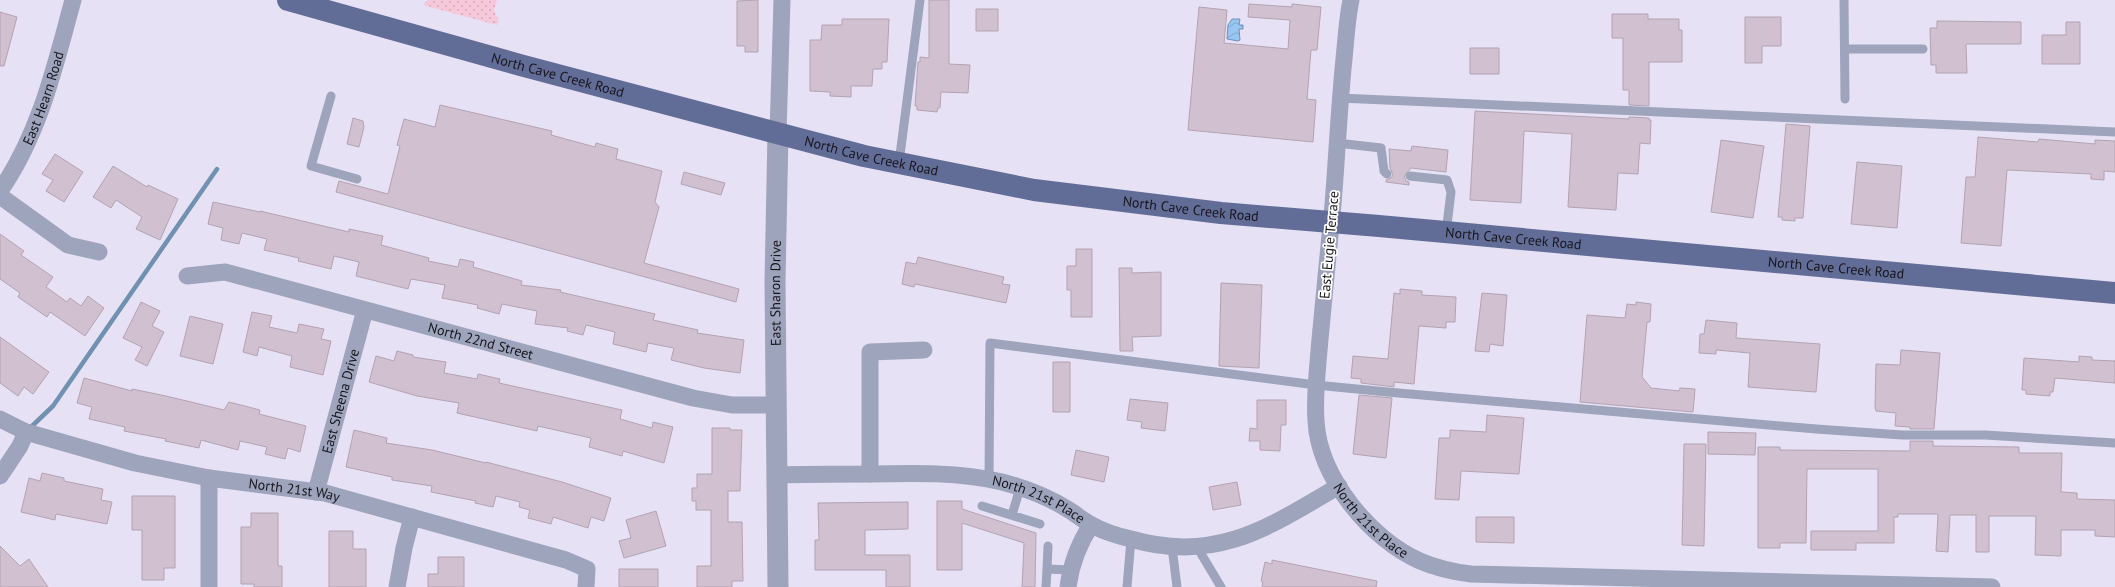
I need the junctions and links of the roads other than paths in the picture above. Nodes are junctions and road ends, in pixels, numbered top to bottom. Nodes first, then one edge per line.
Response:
1 (73, 0) edge
2 (288, 0) edge
3 (782, 0) edge
4 (920, 0) edge
5 (1352, 0) edge
6 (1844, 0) edge
7 (1845, 49) junction
8 (1923, 49) dead end
9 (331, 96) dead end
10 (1340, 98) junction
11 (1845, 99) dead end
12 (778, 132) junction
13 (2115, 132) edge
14 (1337, 143) junction
15 (899, 163) junction
16 (1387, 174) dead end
17 (1410, 176) dead end
18 (357, 179) dead end
19 (0, 191) edge
20 (0, 196) edge
21 (1331, 222) junction
22 (1446, 233) junction
23 (99, 252) dead end
24 (187, 276) dead end
25 (2115, 293) edge
26 (365, 310) junction
27 (924, 350) dead end
28 (1316, 385) junction
29 (776, 404) junction
30 (0, 419) edge
31 (26, 432) junction
32 (2115, 443) edge
33 (777, 474) junction
34 (870, 474) junction
35 (0, 476) edge
36 (210, 478) junction
37 (989, 480) junction
38 (1339, 486) junction
39 (1020, 488) junction
40 (316, 492) junction
41 (982, 506) dead end
42 (1012, 515) junction
43 (412, 517) junction
44 (1040, 524) dead end
45 (1091, 525) junction
46 (1131, 539) junction
47 (1048, 546) dead end
48 (1172, 547) junction
49 (1197, 547) junction
50 (1047, 569) junction
51 (1070, 579) edge
52 (1691, 583) edge
53 (209, 587) edge
54 (397, 587) edge
55 (586, 587) edge
56 (778, 587) edge
57 (1046, 587) edge
58 (1127, 587) edge
59 (1177, 587) edge
60 (1221, 587) edge
61 (1992, 587) edge

1 - 19 street, East Hearn Road
2 - 12 main road, North Cave Creek Road
3 - 12 street, East Sharon Drive
4 - 15 lane
5 - 10 street, East Eugie Terrace
6 - 7 lane
7 - 8 lane
7 - 11 lane
9 - 18 lane
10 - 13 lane
10 - 14 street, East Eugie Terrace
12 - 15 main road, North Cave Creek Road
12 - 29 street, East Sharon Drive
14 - 16 lane
14 - 21 street, East Eugie Terrace
15 - 21 main road, North Cave Creek Road
17 - 22 lane
20 - 23 street
21 - 22 main road, North Cave Creek Road
21 - 28 street, East Eugie Terrace
22 - 25 main road, North Cave Creek Road
24 - 26 street, North 22nd Street
26 - 29 street, North 22nd Street
26 - 40 street, East Sheena Drive
27 - 34 street
28 - 32 lane
28 - 37 lane
28 - 38 street, East Eugie Terrace
29 - 33 street, East Sharon Drive
30 - 31 street, North 21st Way
31 - 35 street
31 - 36 street, North 21st Way
33 - 34 street, North 21st Place
33 - 56 street, East Sharon Drive
34 - 37 street, North 21st Place
36 - 40 street, North 21st Way
36 - 53 street
37 - 39 street, North 21st Place
38 - 49 street, North 21st Place
38 - 52 street, North 21st Place
39 - 42 lane
39 - 45 street, North 21st Place
40 - 43 street, North 21st Way
41 - 42 lane
42 - 44 lane
43 - 54 street
43 - 55 street, North 21st Way
45 - 46 street, North 21st Place
45 - 51 street
46 - 48 street, North 21st Place
46 - 58 lane
47 - 50 lane
48 - 49 street, North 21st Place
48 - 59 lane
49 - 60 lane
50 - 51 lane
50 - 57 lane
52 - 61 street, North 21st Place

